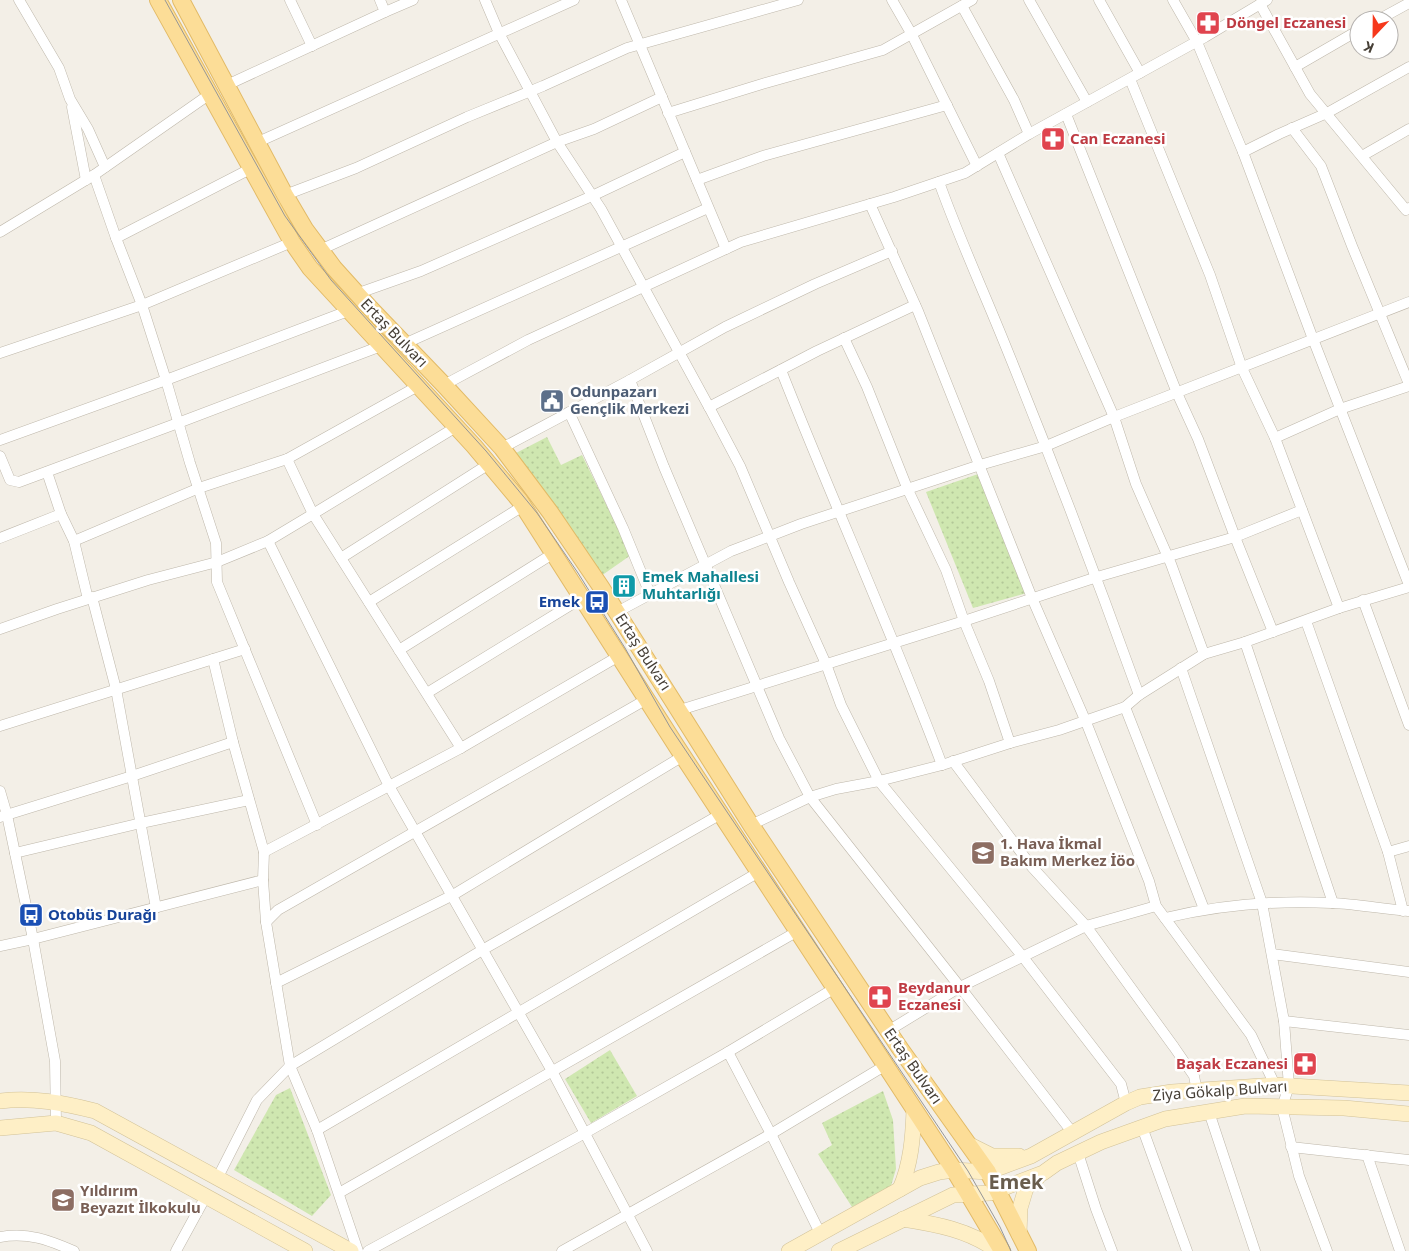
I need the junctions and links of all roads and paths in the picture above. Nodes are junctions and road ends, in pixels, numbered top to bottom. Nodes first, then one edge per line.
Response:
1 (20, 0) edge
2 (158, 0) edge
3 (181, 0) edge
4 (290, 0) edge
5 (380, 0) edge
6 (413, 0) edge
7 (485, 0) edge
8 (574, 0) edge
9 (621, 0) edge
10 (798, 0) edge
11 (892, 0) edge
12 (972, 0) edge
13 (1029, 0) edge
14 (1099, 0) edge
15 (1173, 0) edge
16 (1264, 2) edge
17 (1409, 4) edge
18 (962, 6) junction
19 (1397, 10) edge
20 (385, 12) junction
21 (500, 32) junction
22 (911, 33) junction
23 (1349, 36) edge
24 (1198, 42) junction
25 (639, 44) junction
26 (312, 46) junction
27 (1295, 67) junction
28 (1409, 67) edge
29 (1140, 73) junction
30 (1130, 79) junction
31 (227, 85) junction
32 (531, 90) junction
33 (210, 94) junction
34 (662, 97) junction
35 (70, 99) junction
36 (1087, 102) junction
37 (947, 105) junction
38 (668, 113) junction
39 (1326, 113) junction
40 (1066, 114) junction
41 (1292, 128) junction
42 (1409, 129) edge
43 (1029, 134) junction
44 (258, 142) junction
45 (557, 142) junction
46 (685, 152) junction
47 (1243, 152) junction
48 (998, 153) junction
49 (1362, 156) junction
50 (977, 166) junction
51 (105, 167) junction
52 (252, 168) junction
53 (90, 177) junction
54 (697, 180) junction
55 (939, 182) junction
56 (285, 195) junction
57 (592, 196) junction
58 (870, 204) junction
59 (708, 208) junction
60 (1408, 211) edge
61 (0, 232) edge
62 (116, 238) junction
63 (292, 242) junction
64 (622, 248) junction
65 (726, 249) junction
66 (320, 250) junction
67 (892, 251) junction
68 (642, 286) junction
69 (356, 294) junction
70 (1409, 302) edge
71 (142, 305) junction
72 (915, 305) junction
73 (348, 311) junction
74 (1381, 314) junction
75 (844, 338) junction
76 (1313, 339) junction
77 (404, 344) junction
78 (381, 346) junction
79 (679, 351) junction
80 (0, 353) edge
81 (1242, 368) junction
82 (780, 370) junction
83 (166, 380) junction
84 (630, 380) junction
85 (444, 385) junction
86 (1409, 385) edge
87 (418, 386) junction
88 (1177, 393) junction
89 (709, 407) junction
90 (1340, 409) junction
91 (569, 412) junction
92 (1114, 417) junction
93 (178, 424) junction
94 (456, 427) junction
95 (1275, 438) junction
96 (0, 440) edge
97 (1046, 446) junction
98 (502, 448) junction
99 (0, 456) edge
100 (287, 459) junction
101 (489, 464) junction
102 (980, 465) junction
103 (47, 472) junction
104 (199, 488) junction
105 (908, 490) junction
106 (523, 506) junction
107 (1302, 510) junction
108 (839, 512) junction
109 (61, 514) junction
110 (313, 514) junction
111 (770, 536) junction
112 (1234, 537) junction
113 (0, 538) edge
114 (268, 540) junction
115 (74, 541) junction
116 (554, 553) junction
117 (1168, 556) junction
118 (341, 558) junction
119 (217, 562) junction
120 (705, 564) junction
121 (1097, 576) junction
122 (1409, 586) edge
123 (650, 594) junction
124 (90, 598) junction
125 (582, 598) junction
126 (1032, 598) junction
127 (1363, 600) junction
128 (369, 602) junction
129 (1339, 608) junction
130 (617, 612) junction
131 (964, 621) junction
132 (1306, 621) junction
133 (0, 629) edge
134 (1273, 632) junction
135 (894, 642) junction
136 (1245, 642) junction
137 (245, 649) junction
138 (399, 650) junction
139 (1204, 654) junction
140 (619, 656) junction
141 (213, 659) junction
142 (826, 664) junction
143 (1181, 668) junction
144 (757, 686) junction
145 (116, 689) junction
146 (427, 693) junction
147 (1139, 695) junction
148 (647, 699) junction
149 (1125, 707) junction
150 (680, 710) junction
151 (1086, 722) junction
152 (1409, 725) edge
153 (0, 726) edge
154 (233, 742) junction
155 (1010, 743) junction
156 (461, 748) junction
157 (683, 756) junction
158 (953, 761) junction
159 (942, 765) junction
160 (132, 776) junction
161 (879, 780) junction
162 (389, 786) junction
163 (0, 791) edge
164 (810, 797) junction
165 (249, 800) junction
166 (721, 814) junction
167 (4, 816) edge
168 (141, 823) junction
169 (317, 825) junction
170 (751, 825) junction
171 (414, 832) junction
172 (1409, 846) edge
173 (264, 852) junction
174 (1388, 852) junction
175 (15, 853) junction
176 (759, 872) junction
177 (263, 880) junction
178 (453, 895) junction
179 (1262, 903) junction
180 (1333, 903) junction
181 (1156, 906) junction
182 (156, 908) junction
183 (1204, 909) junction
184 (1406, 911) edge
185 (1165, 918) junction
186 (266, 922) junction
187 (1086, 926) junction
188 (798, 931) junction
189 (33, 940) junction
190 (0, 946) edge
191 (484, 949) junction
192 (1272, 954) junction
193 (1023, 957) junction
194 (1409, 972) edge
195 (276, 982) junction
196 (960, 987) junction
197 (835, 988) junction
198 (519, 1013) junction
199 (1284, 1021) junction
200 (888, 1031) junction
201 (1409, 1035) edge
202 (728, 1052) junction
203 (886, 1065) junction
204 (290, 1066) junction
205 (552, 1070) junction
206 (1282, 1086) junction
207 (1197, 1091) junction
208 (1409, 1093) edge
209 (0, 1101) edge
210 (57, 1102) junction
211 (1126, 1103) junction
212 (1282, 1107) junction
213 (914, 1110) junction
214 (1209, 1112) junction
215 (1409, 1114) edge
216 (56, 1123) junction
217 (1142, 1127) junction
218 (0, 1128) edge
219 (317, 1130) junction
220 (1072, 1132) junction
221 (585, 1133) junction
222 (771, 1134) junction
223 (967, 1144) junction
224 (1291, 1147) junction
225 (1078, 1153) junction
226 (1367, 1155) junction
227 (1031, 1156) junction
228 (1409, 1160) edge
229 (954, 1170) junction
230 (988, 1172) junction
231 (1043, 1172) junction
232 (218, 1177) junction
233 (900, 1189) junction
234 (998, 1190) junction
235 (339, 1193) junction
236 (968, 1194) junction
237 (206, 1196) junction
238 (627, 1215) junction
239 (903, 1219) junction
240 (820, 1233) junction
241 (1019, 1234) junction
242 (0, 1237) edge
243 (74, 1251) edge
244 (176, 1251) edge
245 (304, 1251) edge
246 (351, 1251) edge
247 (358, 1251) edge
248 (368, 1251) edge
249 (562, 1251) edge
250 (647, 1251) edge
251 (789, 1251) edge
252 (838, 1251) edge
253 (997, 1251) edge
254 (1002, 1251) edge
255 (1028, 1251) edge
256 (1112, 1251) edge
257 (1187, 1251) edge
258 (1255, 1251) edge
259 (1327, 1251) edge
260 (1400, 1251) edge

1 - 35 street
2 - 33 main road, Ertaş Bulvarı
3 - 31 main road, Ertaş Bulvarı
4 - 26 street
5 - 20 street
6 - 20 street
7 - 21 street
8 - 21 street
9 - 25 street
10 - 25 street
11 - 22 street
12 - 18 street
13 - 36 street
14 - 29 street
15 - 24 street
16 - 24 street
16 - 27 street
17 - 19 street
18 - 22 street
18 - 43 street
20 - 26 street
21 - 32 street
21 - 44 street
22 - 37 street
22 - 38 street
23 - 27 street
24 - 29 street
24 - 47 street
25 - 32 street
25 - 34 street
26 - 31 street
27 - 39 street
28 - 39 street
29 - 30 street
30 - 36 street
30 - 81 street
31 - 44 main road, Ertaş Bulvarı
32 - 45 street
32 - 56 street
33 - 51 street
33 - 52 main road, Ertaş Bulvarı
34 - 38 street
34 - 45 street
35 - 51 street
35 - 53 street
36 - 40 street
37 - 50 street
37 - 54 street
38 - 46 street
39 - 41 street
39 - 49 street
40 - 43 street
40 - 88 street
41 - 47 street
41 - 74 street
42 - 49 street
43 - 48 street
44 - 56 main road, Ertaş Bulvarı
45 - 57 street
45 - 66 street
46 - 54 street
46 - 57 street
47 - 76 street
48 - 50 street
48 - 92 street
49 - 60 street
50 - 55 street
51 - 53 street
52 - 62 street
52 - 63 main road, Ertaş Bulvarı
53 - 61 street
53 - 62 street
54 - 59 street
55 - 58 street
55 - 97 street
56 - 66 main road, Ertaş Bulvarı
57 - 64 street
57 - 69 street
58 - 65 street
58 - 67 street
59 - 64 street
59 - 65 street
62 - 71 street
63 - 71 street
63 - 73 main road, Ertaş Bulvarı
64 - 68 street
64 - 77 street
65 - 68 street
66 - 69 main road, Ertaş Bulvarı
67 - 72 street
67 - 79 street
68 - 79 street
68 - 85 street
69 - 77 main road, Ertaş Bulvarı
70 - 74 street
71 - 80 street
71 - 83 street
72 - 75 street
72 - 102 street
73 - 78 main road, Ertaş Bulvarı
73 - 83 street
74 - 76 street
74 - 86 street
75 - 82 street
75 - 105 street
76 - 81 street
76 - 90 street
77 - 85 main road, Ertaş Bulvarı
78 - 87 main road, Ertaş Bulvarı
78 - 93 street
79 - 84 street
79 - 89 street
81 - 88 street
81 - 95 street
82 - 89 street
82 - 108 street
83 - 93 street
83 - 96 street
84 - 91 street
84 - 120 street
85 - 98 main road, Ertaş Bulvarı
86 - 90 street
87 - 94 main road, Ertaş Bulvarı
87 - 100 street
88 - 92 street
88 - 112 street
89 - 111 street
90 - 95 street
90 - 122 street
91 - 98 street
91 - 123 street
92 - 97 street
92 - 117 street
93 - 103 street
93 - 104 street
94 - 101 main road, Ertaş Bulvarı
94 - 110 street
95 - 107 street
97 - 102 street
97 - 121 street
98 - 130 main road, Ertaş Bulvarı
99 - 103 street
100 - 104 street
100 - 110 street
101 - 106 main road, Ertaş Bulvarı
101 - 118 street
102 - 105 street
102 - 126 street
103 - 109 street
104 - 115 street
104 - 119 street
105 - 108 street
105 - 131 street
106 - 116 main road, Ertaş Bulvarı
106 - 128 street
107 - 112 street
107 - 129 street
108 - 111 street
108 - 135 street
109 - 113 street
109 - 115 street
110 - 114 street
110 - 118 street
111 - 120 street
111 - 142 street
112 - 117 street
112 - 134 street
114 - 119 street
114 - 162 street
115 - 124 street
116 - 125 main road, Ertaş Bulvarı
116 - 138 street
117 - 121 street
117 - 139 street
118 - 128 street
119 - 124 street
119 - 137 street
120 - 123 street
120 - 144 street
121 - 126 street
121 - 147 street
122 - 127 street
123 - 130 street
124 - 133 street
124 - 145 street
125 - 140 main road, Ertaş Bulvarı
125 - 146 street
126 - 131 street
126 - 151 street
127 - 129 street
127 - 152 street
128 - 138 street
129 - 132 street
130 - 150 main road, Ertaş Bulvarı
131 - 135 street
131 - 155 street
132 - 134 street
132 - 174 street
134 - 136 street
135 - 142 street
135 - 159 street
136 - 139 street
136 - 180 street
137 - 141 street
137 - 169 street
138 - 146 street
139 - 143 street
140 - 148 main road, Ertaş Bulvarı
140 - 156 street
141 - 145 street
141 - 154 street
142 - 144 street
142 - 161 street
143 - 147 street
143 - 179 street
144 - 150 street
144 - 164 street
145 - 153 street
145 - 160 street
146 - 156 street
147 - 149 street
148 - 157 main road, Ertaş Bulvarı
148 - 171 street
149 - 151 street
149 - 183 street
150 - 170 main road, Ertaş Bulvarı
151 - 155 street
151 - 181 street
154 - 160 street
154 - 165 street
155 - 158 street
156 - 162 street
157 - 166 main road, Ertaş Bulvarı
157 - 178 street
158 - 159 street
158 - 187 street
159 - 161 street
160 - 167 street
160 - 168 street
161 - 164 street
161 - 193 street
162 - 169 street
162 - 171 street
163 - 167 street
164 - 170 street
164 - 196 street
165 - 168 street
165 - 173 street
166 - 176 main road, Ertaş Bulvarı
166 - 191 street
167 - 175 street
168 - 175 street
168 - 182 street
169 - 173 street
170 - 200 main road, Ertaş Bulvarı
171 - 178 street
171 - 186 street
172 - 174 street
173 - 177 street
174 - 184 street
175 - 189 street
176 - 188 main road, Ertaş Bulvarı
176 - 198 street
177 - 182 street
177 - 186 street
178 - 191 street
178 - 195 street
179 - 180 street
179 - 183 street
179 - 192 street
180 - 184 street
181 - 185 street
181 - 187 street
182 - 189 street
183 - 185 street
185 - 206 street
186 - 195 street
187 - 193 street
187 - 207 street
188 - 197 main road, Ertaş Bulvarı
188 - 205 street
189 - 190 street
189 - 210 street
191 - 198 street
191 - 204 street
192 - 194 street
192 - 199 street
193 - 196 street
193 - 211 street
195 - 204 street
196 - 200 street
196 - 220 street
197 - 202 street
197 - 203 main road, Ertaş Bulvarı
198 - 205 street
198 - 219 street
199 - 201 street
199 - 206 street
200 - 223 main road, Ertaş Bulvarı
202 - 221 street
202 - 222 street
203 - 213 main road, Ertaş Bulvarı
203 - 222 street
204 - 219 street
204 - 232 street
205 - 221 street
205 - 235 street
206 - 207 main road, Ziya Gökalp Bulvarı
206 - 208 main road, Ziya Gökalp Bulvarı
206 - 212 street
207 - 211 main road, Ziya Gökalp Bulvarı
209 - 210 main road
210 - 216 street
210 - 232 main road
211 - 220 main road, Ziya Gökalp Bulvarı
212 - 214 main road, Ziya Gökalp Bulvarı
212 - 215 main road, Ziya Gökalp Bulvarı
212 - 224 street
213 - 229 main road, Ertaş Bulvarı
213 - 233 main road
214 - 217 main road, Ziya Gökalp Bulvarı
214 - 258 street
216 - 218 main road
216 - 237 main road
217 - 225 main road, Ziya Gökalp Bulvarı
217 - 257 street
219 - 235 street
220 - 227 main road, Ziya Gökalp Bulvarı
221 - 238 street
221 - 248 street
222 - 238 street
222 - 240 street
223 - 227 main road
223 - 230 main road, Ertaş Bulvarı
224 - 226 street
224 - 259 street
225 - 231 main road, Ziya Gökalp Bulvarı
225 - 256 street
226 - 228 street
226 - 260 street
227 - 230 main road, Ziya Gökalp Bulvarı
229 - 230 main road
229 - 233 main road
229 - 236 main road, Ertaş Bulvarı
230 - 234 main road, Ertaş Bulvarı
231 - 234 main road, Ziya Gökalp Bulvarı
231 - 241 main road
232 - 246 main road
233 - 240 main road
234 - 236 main road, Ziya Gökalp Bulvarı
234 - 241 main road, Ertaş Bulvarı
235 - 247 street
236 - 239 main road, Ziya Gökalp Bulvarı
236 - 254 main road, Ertaş Bulvarı
237 - 244 street
237 - 245 main road
238 - 249 street
238 - 250 street
239 - 252 main road, Ziya Gökalp Bulvarı
239 - 253 main road
240 - 251 main road
241 - 255 main road, Ertaş Bulvarı
242 - 243 street

